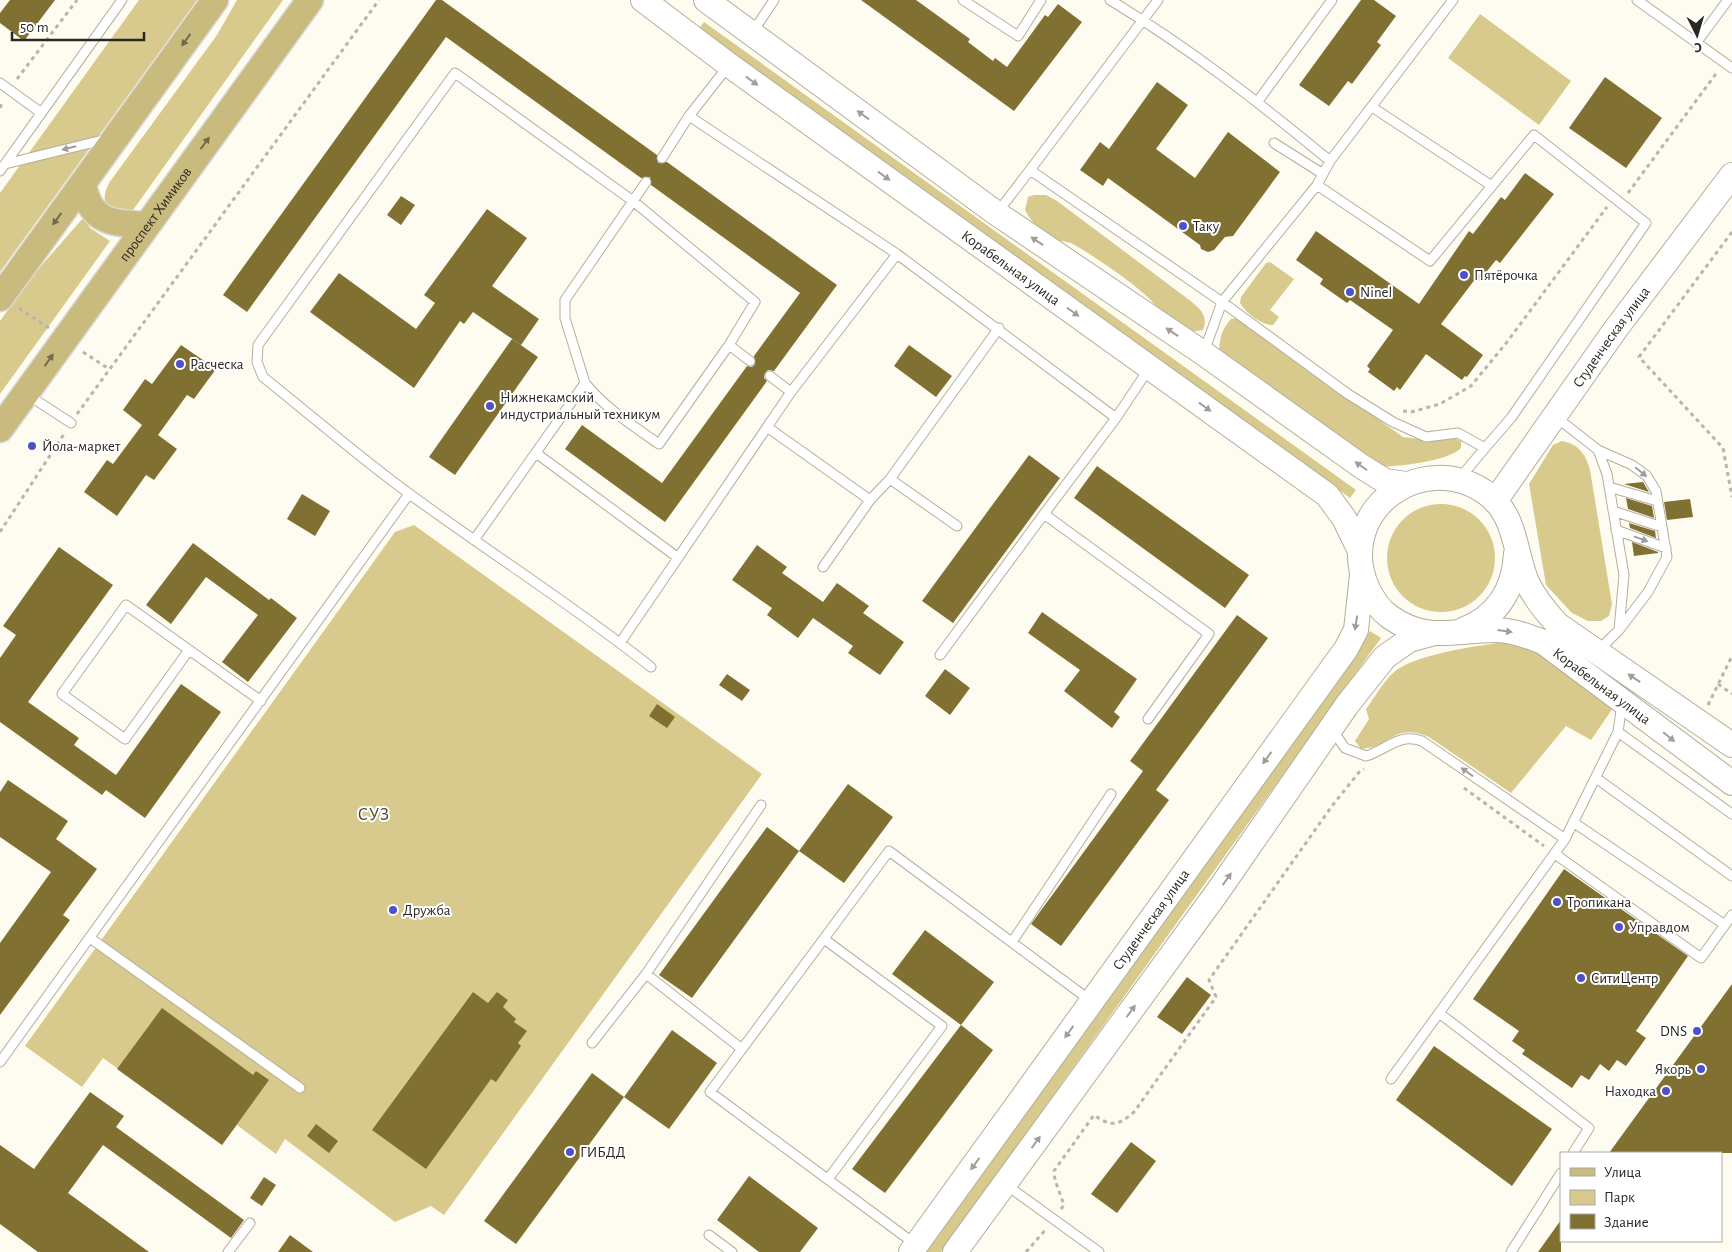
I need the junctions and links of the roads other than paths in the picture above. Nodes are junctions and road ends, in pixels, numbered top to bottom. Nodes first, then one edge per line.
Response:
1 (122, 0) edge
2 (215, 0) edge
3 (310, 0) edge
4 (643, 0) edge
5 (705, 0) edge
6 (774, 0) edge
7 (963, 0) edge
8 (1041, 0) edge
9 (1110, 0) edge
10 (1158, 0) edge
11 (1332, 0) edge
12 (1453, 0) edge
13 (1637, 0) edge
14 (1728, 0) edge
15 (1144, 21) junction
16 (682, 27) junction
17 (752, 33) junction
18 (1696, 43) junction
19 (729, 65) junction
20 (1728, 66) edge
21 (0, 83) edge
22 (1258, 101) junction
23 (1372, 107) junction
24 (40, 112) junction
25 (689, 116) junction
26 (116, 137) junction
27 (1274, 143) dead end
28 (662, 158) dead end
29 (1330, 161) junction
30 (2, 167) edge
31 (1030, 170) junction
32 (1323, 174) junction
33 (1732, 175) edge
34 (646, 182) dead end
35 (83, 184) junction
36 (1317, 185) junction
37 (1492, 186) junction
38 (633, 201) junction
39 (996, 213) junction
40 (145, 225) junction
41 (897, 254) junction
42 (0, 298) edge
43 (1222, 302) junction
44 (999, 328) junction
45 (729, 345) junction
46 (1203, 353) junction
47 (750, 361) dead end
48 (1150, 367) junction
49 (770, 376) dead end
50 (585, 383) junction
51 (790, 392) junction
52 (26, 394) junction
53 (1555, 416) junction
54 (1116, 418) junction
55 (70, 424) road end
56 (767, 427) junction
57 (0, 428) edge
58 (1485, 448) junction
59 (1598, 450) junction
60 (536, 453) junction
61 (890, 479) junction
62 (1458, 480) junction
63 (1406, 484) junction
64 (1609, 487) junction
65 (409, 494) junction
66 (870, 500) junction
67 (1495, 501) junction
68 (1657, 501) junction
69 (1613, 511) junction
70 (1044, 514) junction
71 (957, 526) dead end
72 (1662, 527) junction
73 (1616, 530) junction
74 (474, 540) junction
75 (1516, 548) junction
76 (1666, 548) junction
77 (1360, 551) junction
78 (677, 557) junction
79 (823, 567) dead end
80 (1362, 575) junction
81 (1619, 630) junction
82 (1456, 632) junction
83 (1431, 634) junction
84 (620, 643) junction
85 (189, 650) junction
86 (1596, 653) junction
87 (940, 656) dead end
88 (651, 667) dead end
89 (1621, 698) junction
90 (261, 702) junction
91 (1346, 705) junction
92 (1148, 719) dead end
93 (1618, 732) junction
94 (1732, 745) edge
95 (1596, 778) junction
96 (1732, 783) edge
97 (1111, 794) dead end
98 (761, 805) dead end
99 (1732, 814) edge
100 (1574, 822) junction
101 (1566, 839) junction
102 (1555, 854) junction
103 (1732, 876) edge
104 (1732, 915) edge
105 (1725, 925) junction
106 (90, 938) junction
107 (824, 939) junction
108 (1012, 942) junction
109 (646, 974) junction
110 (1092, 1001) junction
111 (1439, 1013) junction
112 (592, 1043) dead end
113 (742, 1049) junction
114 (0, 1062) edge
115 (1391, 1079) dead end
116 (300, 1088) dead end
117 (1574, 1152) edge
118 (1560, 1174) edge
119 (828, 1179) junction
120 (1005, 1184) junction
121 (250, 1222) dead end
122 (709, 1235) dead end
123 (914, 1248) edge
124 (228, 1252) edge
125 (732, 1252) edge
126 (955, 1252) edge
127 (1099, 1252) edge
128 (1511, 1252) edge

1 - 24 lane
2 -> 26 main road
40 -> 3 main road, проспект Химиков
4 - 16 main road, Корабельная улица
5 - 16 main road
5 - 17 main road, Корабельная улица
6 - 17 lane
7 - 8 lane
9 - 15 lane
10 - 15 lane
11 - 22 lane
12 - 23 lane
13 - 18 lane
14 - 18 lane
15 - 22 lane
15 - 31 lane
16 - 19 main road, Корабельная улица
39 -> 17 main road, Корабельная улица
18 - 20 lane
19 - 25 lane
19 -> 48 main road, Корабельная улица
21 - 24 lane
22 - 29 lane
23 - 29 lane
23 - 37 lane
24 - 30 lane
25 - 28 lane
25 - 41 lane
26 -> 30 lane
26 - 35 main road
27 - 32 lane
29 - 32 lane
31 - 39 lane
31 - 43 lane
32 - 36 lane
33 - 53 main road, Студенческая улица
34 - 38 lane
35 - 40 main road
35 -> 42 main road
36 - 37 lane
36 - 43 lane
37 - 58 lane
38 - 45 lane
38 - 50 lane
38 - 65 lane
46 -> 39 main road, Корабельная улица
52 -> 40 main road, проспект Химиков
41 - 44 lane
41 - 51 lane
43 - 46 lane
43 - 58 lane
44 - 54 lane
44 - 61 lane
45 - 47 lane
45 - 50 lane
63 -> 46 main road, Корабельная улица
48 - 54 lane
48 -> 77 main road, Корабельная улица
49 - 51 lane
50 - 60 lane
51 - 56 lane
52 - 55 lane
52 - 57 main road, проспект Химиков
53 - 59 lane
53 - 67 main road, Студенческая улица
54 - 70 lane
56 - 66 lane
56 - 78 lane
58 - 62 lane
59 - 64 lane
59 -> 68 lane
60 - 74 lane
60 - 78 lane
61 - 66 lane
61 - 71 lane
62 - 63 main road, Корабельная улица
62 - 67 main road, Корабельная улица
63 - 77 main road, Корабельная улица
64 - 68 lane
64 - 69 lane
65 - 74 lane
65 - 90 lane
66 - 79 lane
67 - 75 main road, Корабельная улица
68 - 72 lane
69 - 72 lane
69 - 73 lane
70 - 87 lane
70 - 92 lane
72 - 76 lane
73 -> 76 lane
73 - 81 lane
74 - 84 lane
75 - 82 main road, Корабельная улица
75 - 86 main road, Корабельная улица
76 - 81 lane
77 - 80 main road, Корабельная улица
78 - 84 lane
80 - 83 main road, Корабельная улица
80 -> 110 main road, Студенческая улица
81 - 86 lane
82 - 83 main road, Корабельная улица
82 -> 89 main road, Корабельная улица
83 - 91 main road
84 - 88 lane
85 - 85 lane
85 - 90 lane
94 -> 86 main road, Корабельная улица
89 - 93 lane
89 -> 96 main road, Корабельная улица
90 - 106 lane
101 -> 91 lane
120 -> 91 main road
93 - 95 lane
93 - 99 lane
95 - 100 lane
95 - 103 lane
97 - 108 lane
98 - 109 lane
100 - 101 lane
100 - 105 lane
101 - 102 lane
102 - 105 lane
102 - 111 lane
104 - 105 lane
106 - 114 lane
106 - 116 lane
107 - 108 lane
107 - 113 lane
107 - 119 lane
108 - 110 lane
109 - 112 lane
109 - 113 lane
110 -> 123 main road, Студенческая улица
111 - 115 lane
111 - 117 lane
113 - 119 lane
118 - 128 lane
119 - 123 lane
120 - 126 main road
120 - 127 lane
121 - 124 lane
122 - 125 lane

